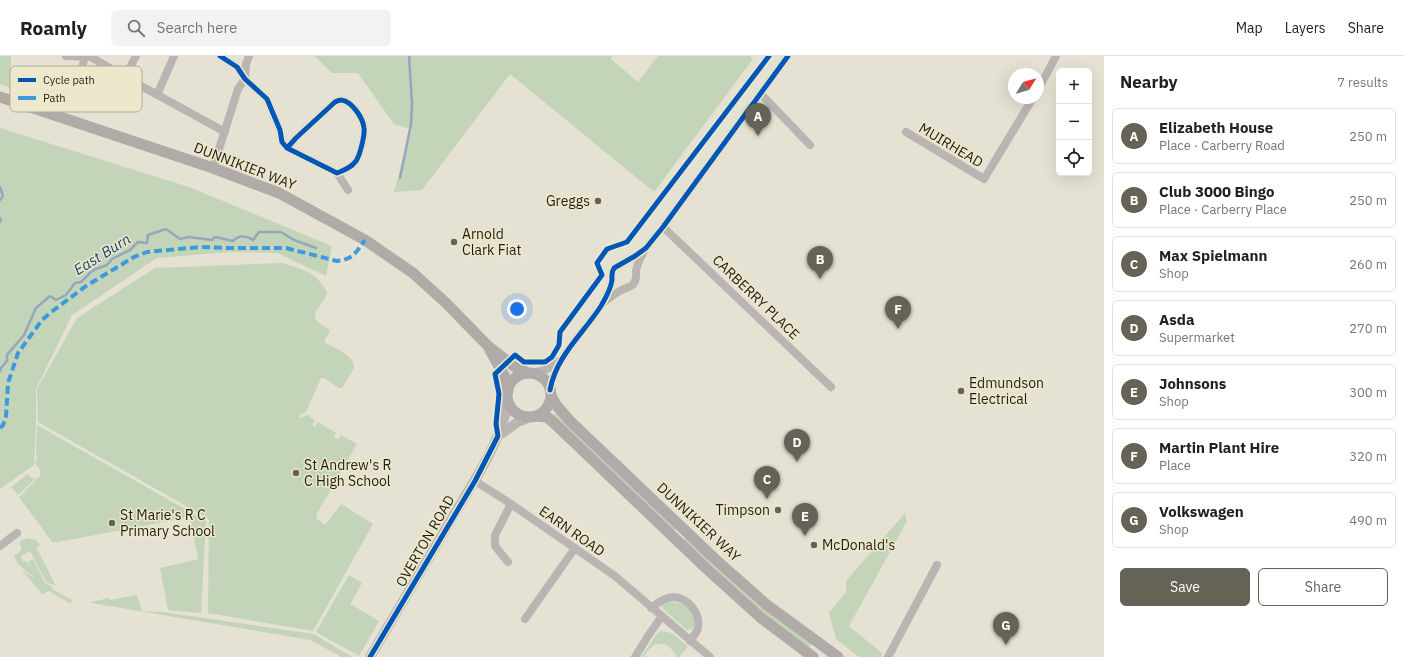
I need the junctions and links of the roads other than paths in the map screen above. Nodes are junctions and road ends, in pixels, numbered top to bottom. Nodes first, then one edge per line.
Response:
1 (66, 56) edge
2 (136, 56) edge
3 (174, 56) edge
4 (220, 56) edge
5 (249, 56) edge
6 (788, 56) edge
7 (1056, 56) edge
8 (89, 57) edge
9 (105, 66) edge
10 (131, 66) edge
11 (245, 79) junction
12 (1044, 79) edge
13 (142, 87) edge
14 (761, 94) junction
15 (157, 95) junction
16 (0, 97) edge
17 (10, 100) edge
18 (1029, 104) edge
19 (45, 112) edge
20 (224, 132) junction
21 (906, 132) dead end
22 (810, 145) dead end
23 (287, 148) junction
24 (213, 168) junction
25 (337, 173) junction
26 (348, 190) dead end
27 (663, 227) junction
28 (646, 248) junction
29 (621, 264) junction
30 (636, 272) junction
31 (612, 280) junction
32 (624, 289) junction
33 (600, 307) junction
34 (488, 346) junction
35 (562, 358) junction
36 (529, 373) junction
37 (831, 387) dead end
38 (551, 393) junction
39 (508, 396) junction
40 (533, 417) junction
41 (498, 436) junction
42 (475, 480) junction
43 (512, 504) junction
44 (17, 533) dead end
45 (0, 546) edge
46 (575, 548) junction
47 (508, 562) dead end
48 (937, 565) dead end
49 (651, 608) junction
50 (662, 616) junction
51 (525, 619) dead end
52 (690, 641) junction
53 (370, 657) edge
54 (635, 657) edge
55 (710, 657) edge
56 (813, 657) edge
57 (838, 657) edge
58 (888, 657) edge

1 - 8 street
2 - 10 street
3 - 15 street
4 - 11 street
5 - 11 street
6 - 14 street
7 - 12 street
8 - 9 street
11 - 20 street
11 - 23 street
13 - 15 street
14 - 22 street
14 - 27 street
15 - 20 street
16 - 17 main road, DUNNIKIER WAY
18 - 21 street, MUIRHEAD
19 - 24 main road, DUNNIKIER WAY
20 - 24 street
23 - 25 street
23 - 25 street
24 - 34 main road, DUNNIKIER WAY
25 - 26 street
27 - 28 street
27 - 37 street, CARBERRY PLACE
28 - 29 street
28 - 30 street
29 - 30 street
29 - 31 street
30 - 32 street
31 - 32 street
31 - 33 street
32 - 33 street
33 - 35 street
34 - 36 main road, DUNNIKIER WAY
34 - 39 main road, DUNNIKIER WAY
35 - 36 street
35 - 38 street
36 - 38 main road
36 - 39 main road
38 - 40 main road
38 - 57 main road, DUNNIKIER WAY
39 - 40 main road
39 - 41 street, OVERTON ROAD
40 - 41 street, OVERTON ROAD
40 - 56 main road, DUNNIKIER WAY
41 - 42 street, OVERTON ROAD
42 - 43 street, EARN ROAD
42 - 53 street, OVERTON ROAD
43 - 46 street, EARN ROAD
43 - 47 street
44 - 45 street
46 - 49 street, EARN ROAD
46 - 51 street
48 - 58 street
49 - 50 street, EARN ROAD
49 - 52 street
50 - 52 street, EARN ROAD
50 - 54 street
52 - 55 street, EARN ROAD

